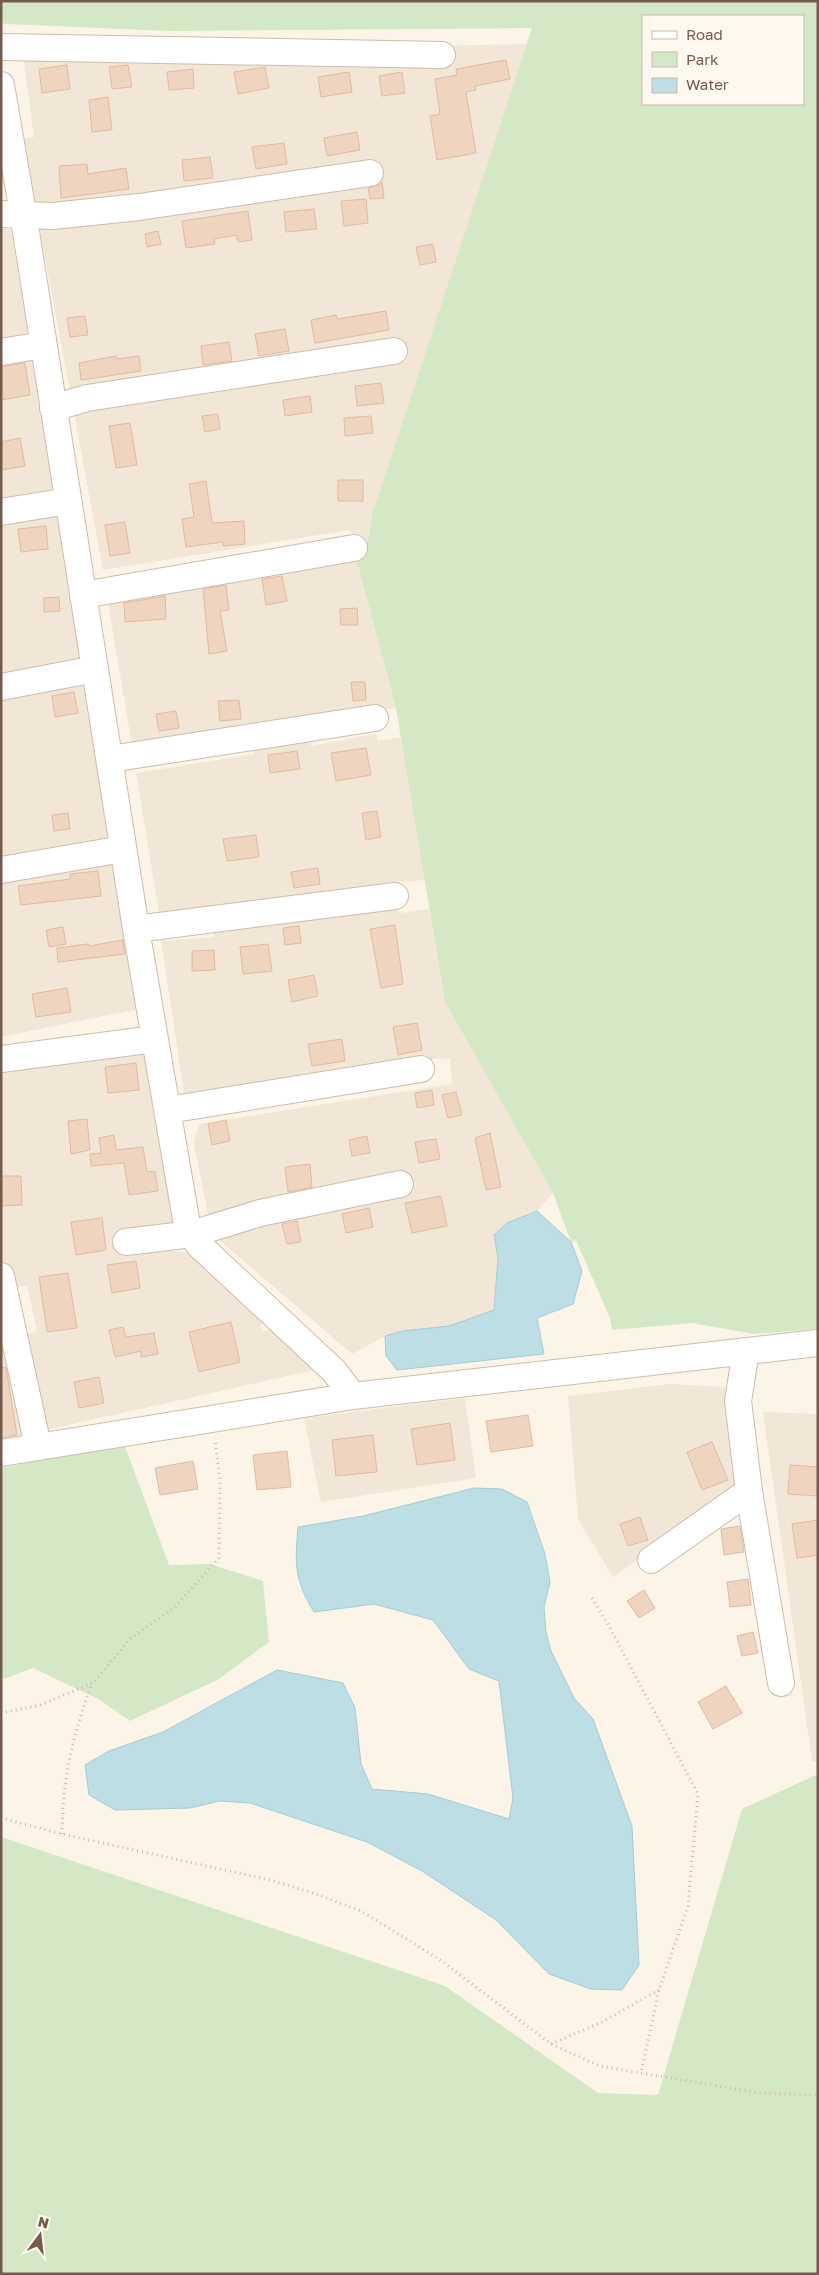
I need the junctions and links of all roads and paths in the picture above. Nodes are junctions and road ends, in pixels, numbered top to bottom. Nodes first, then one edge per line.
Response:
1 (1, 47) edge
2 (442, 55) dead end
3 (1, 86) edge
4 (370, 173) dead end
5 (12, 214) edge
6 (43, 345) junction
7 (394, 351) dead end
8 (1, 352) edge
9 (54, 408) junction
10 (68, 501) junction
11 (1, 512) edge
12 (354, 548) dead end
13 (83, 595) junction
14 (95, 669) junction
15 (1, 687) edge
16 (376, 718) dead end
17 (110, 759) junction
18 (123, 848) junction
19 (1, 870) edge
20 (395, 896) dead end
21 (136, 929) junction
22 (155, 1040) junction
23 (1, 1059) edge
24 (421, 1069) dead end
25 (168, 1110) junction
26 (400, 1184) dead end
27 (192, 1234) junction
28 (126, 1242) dead end
29 (1, 1276) edge
30 (818, 1343) edge
31 (746, 1351) junction
32 (353, 1396) junction
33 (212, 1418) junction
34 (38, 1446) junction
35 (1, 1453) edge
36 (749, 1491) junction
37 (651, 1560) dead end
38 (592, 1598) dead end
39 (93, 1682) junction
40 (781, 1683) dead end
41 (1, 1713) edge
42 (1, 1818) edge
43 (62, 1834) junction
44 (659, 1990) junction
45 (551, 2044) junction
46 (641, 2073) junction
47 (818, 2095) edge

1 - 2 street
3 - 5 street
4 - 5 street
5 - 6 street
6 - 8 street
6 - 9 street
7 - 9 street
9 - 10 street
10 - 11 street
10 - 13 street
12 - 13 street
13 - 14 street
14 - 15 street
14 - 17 street
16 - 17 street
17 - 18 street
18 - 19 street
18 - 21 street
20 - 21 street
21 - 22 street
22 - 23 street
22 - 25 street
24 - 25 street
25 - 27 street
26 - 27 street
27 - 28 street
27 - 32 street
29 - 34 street
30 - 31 street
31 - 32 street
31 - 36 street
32 - 33 street
33 - 34 street
33 - 39 path
34 - 35 street
36 - 37 street
36 - 40 street
38 - 44 path
39 - 41 path
39 - 43 path
42 - 43 path
43 - 45 path
44 - 45 path
44 - 46 path
45 - 46 path
46 - 47 path

